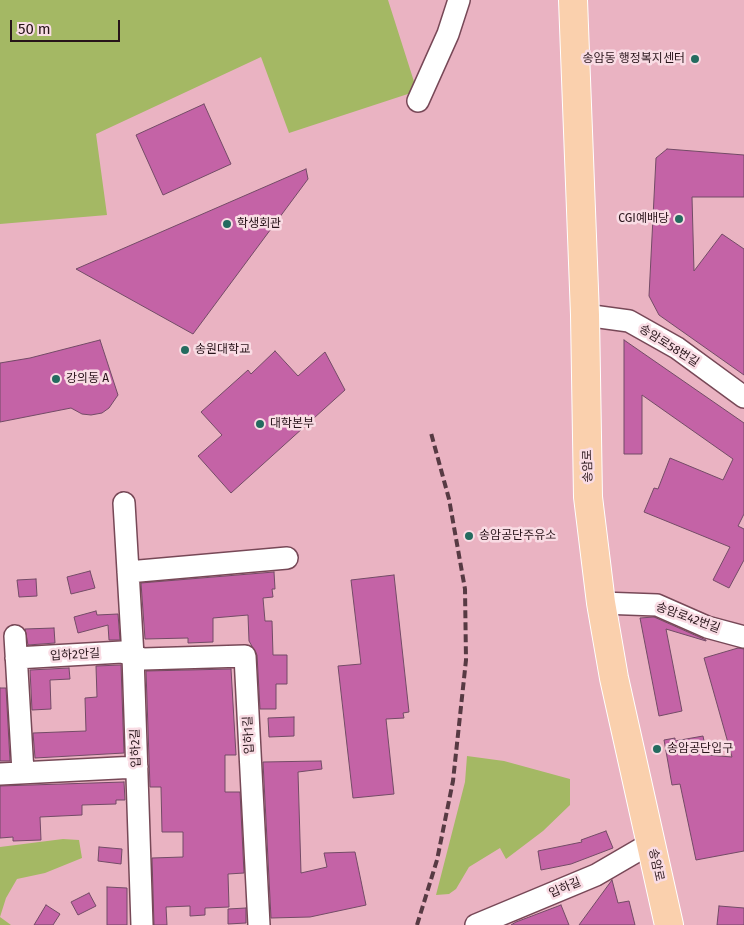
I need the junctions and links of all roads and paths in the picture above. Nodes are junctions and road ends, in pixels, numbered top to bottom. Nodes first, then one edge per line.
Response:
1 (459, 0) edge
2 (573, 0) edge
3 (418, 101) dead end
4 (585, 316) junction
5 (744, 397) edge
6 (124, 503) dead end
7 (287, 558) dead end
8 (128, 572) junction
9 (601, 603) junction
10 (15, 636) dead end
11 (744, 637) edge
12 (133, 656) junction
13 (16, 658) junction
14 (137, 767) junction
15 (23, 772) junction
16 (0, 774) edge
17 (651, 843) junction
18 (142, 925) edge
19 (259, 925) edge
20 (476, 925) edge
21 (669, 925) edge

1 - 3 street
2 - 4 main road, 송암로
4 - 5 street, 송암로58번길
4 - 9 main road, 송암로
6 - 8 street, 입하2길
7 - 8 street
8 - 12 street, 입하2길
9 - 11 street, 송암로42번길
9 - 17 main road, 송암로
10 - 13 street
12 - 13 street, 입하2안길
12 - 14 street, 입하2길
12 - 19 street, 입하1길
13 - 15 street
14 - 15 street
14 - 18 street, 입하2길
15 - 16 street
17 - 20 street, 입하길
17 - 21 main road, 송암로

